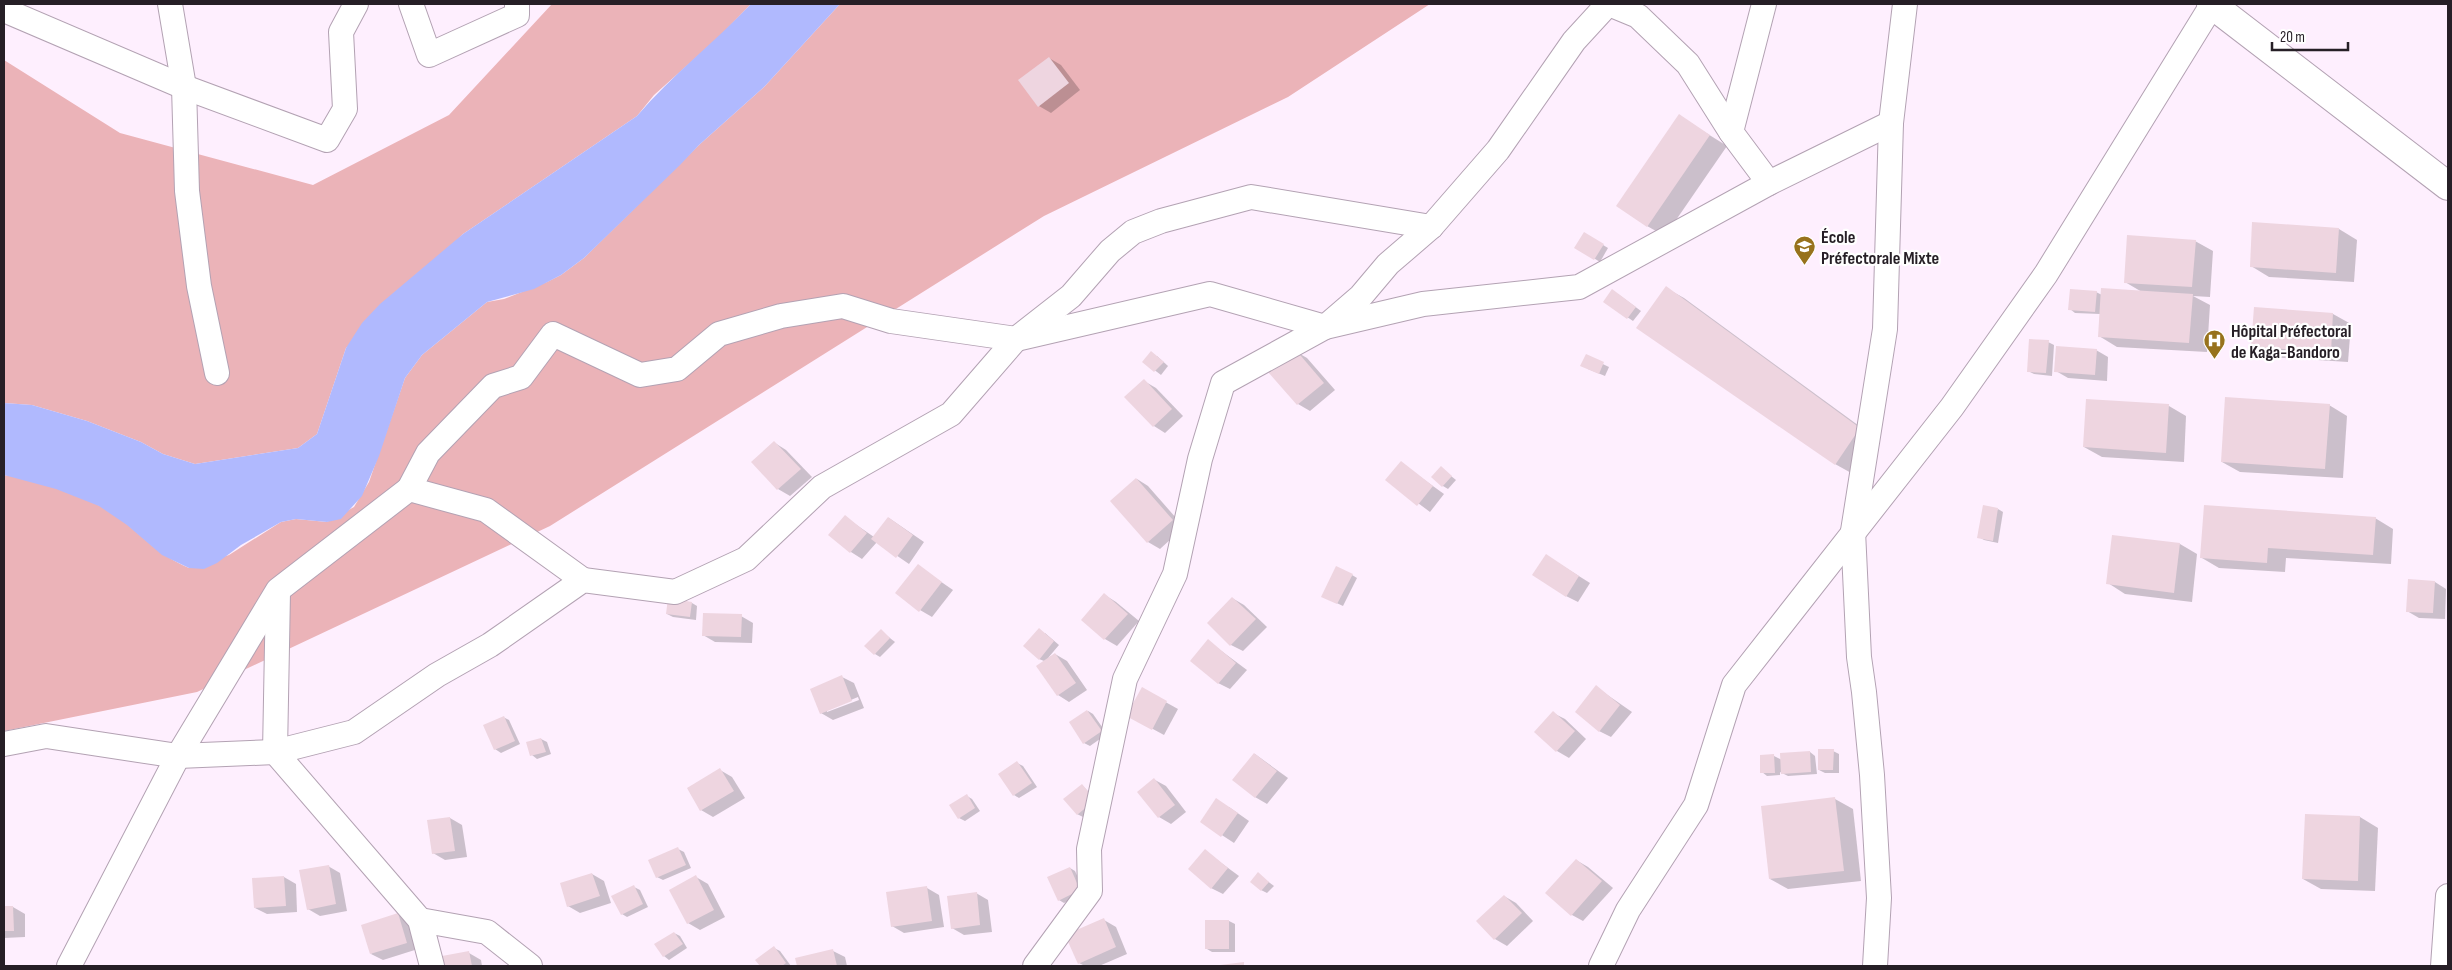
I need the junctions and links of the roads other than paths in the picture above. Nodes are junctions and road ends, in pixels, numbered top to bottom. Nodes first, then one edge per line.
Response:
1 (170, 4) edge
2 (356, 4) edge
3 (411, 4) edge
4 (517, 4) edge
5 (1608, 4) edge
6 (1764, 4) edge
7 (1905, 4) edge
8 (2211, 4) edge
9 (4, 10) edge
10 (184, 87) junction
11 (1891, 123) junction
12 (1731, 132) junction
13 (1769, 183) junction
14 (2448, 186) edge
15 (1431, 227) junction
16 (1325, 327) junction
17 (1016, 339) junction
18 (217, 373) dead end
19 (409, 489) junction
20 (1853, 531) junction
21 (583, 580) junction
22 (278, 590) junction
23 (4, 744) edge
24 (275, 752) junction
25 (178, 756) junction
26 (2448, 896) edge
27 (420, 920) junction
28 (69, 966) edge
29 (432, 966) edge
30 (530, 966) edge
31 (1035, 966) edge
32 (1601, 966) edge
33 (1875, 966) edge
34 (2443, 966) edge

1 - 10 street
2 - 10 street
3 - 4 street
5 - 12 street
5 - 15 street
6 - 12 street
7 - 11 street
8 - 14 main road
8 - 20 street
9 - 10 street
10 - 18 street
11 - 13 street
11 - 20 street
12 - 13 street
13 - 16 street
15 - 16 street
15 - 17 street
16 - 17 street
16 - 31 street
17 - 19 street
17 - 21 street
19 - 21 street
19 - 22 street
20 - 32 street
20 - 33 street
21 - 24 street
22 - 24 street
22 - 25 street
23 - 25 street
24 - 25 street
24 - 27 street
25 - 28 street
26 - 34 street
27 - 29 street
27 - 30 street

